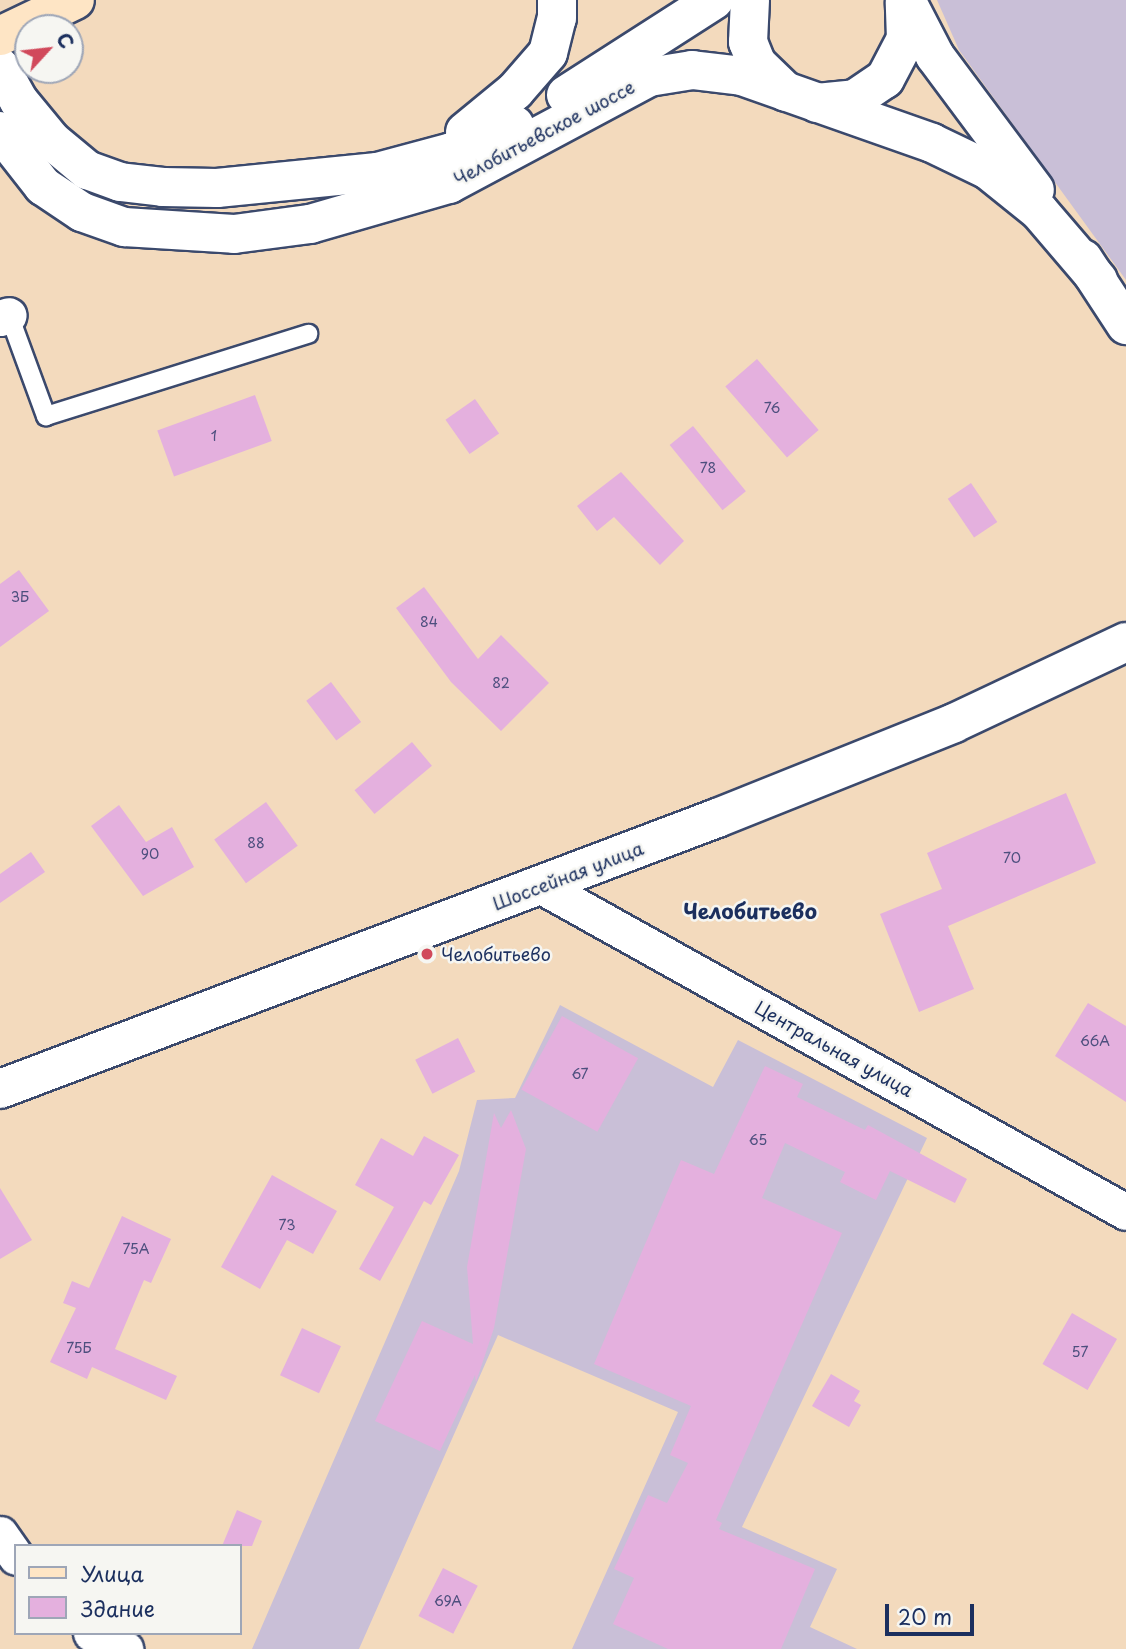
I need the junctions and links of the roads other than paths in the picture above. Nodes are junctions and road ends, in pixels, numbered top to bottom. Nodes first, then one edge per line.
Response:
1 (75, 0) edge
2 (556, 0) edge
3 (714, 0) edge
4 (750, 0) edge
5 (905, 0) edge
6 (0, 36) edge
7 (0, 68) edge
8 (801, 98) junction
9 (0, 131) edge
10 (337, 179) junction
11 (1098, 280) junction
12 (4, 316) edge
13 (1126, 325) edge
14 (308, 334) dead end
15 (1126, 642) edge
16 (543, 887) junction
17 (0, 1089) edge
18 (1126, 1212) edge
19 (0, 1534) edge
20 (14, 1554) edge
21 (95, 1635) edge
22 (125, 1649) edge

1 - 6 main road
2 - 10 street
3 - 10 street, Челобитьевское шоссе
4 - 8 street, Челобитьевское шоссе
5 - 8 street, Челобитьевское шоссе
5 - 11 street, Челобитьевское шоссе
7 - 10 street, Челобитьевское шоссе
8 - 9 street, Челобитьевское шоссе
8 - 11 street, Челобитьевское шоссе
11 - 13 street, Челобитьевское шоссе
12 - 14 lane
15 - 16 street, Шоссейная улица
16 - 17 street, Шоссейная улица
16 - 18 street, Центральная улица
19 - 20 street
21 - 22 street

